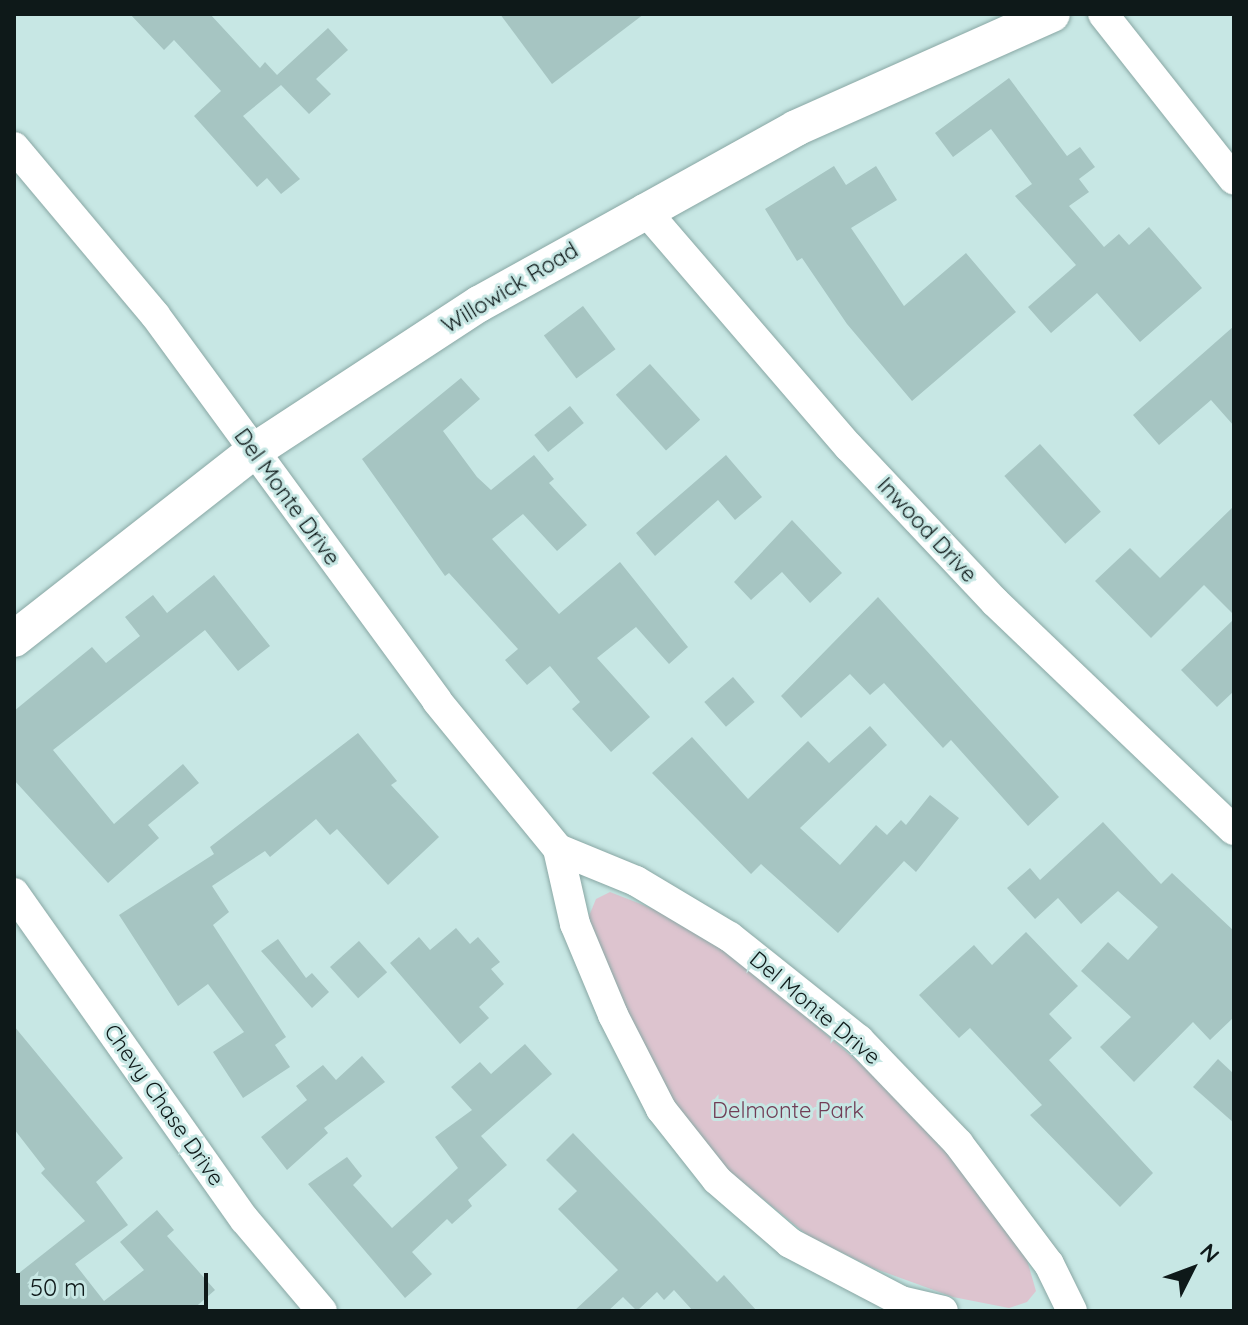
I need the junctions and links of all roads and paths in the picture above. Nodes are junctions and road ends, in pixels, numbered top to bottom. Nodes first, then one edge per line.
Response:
1 (1052, 14) edge
2 (1103, 14) edge
3 (14, 147) edge
4 (1234, 180) edge
5 (644, 209) junction
6 (254, 451) junction
7 (14, 639) edge
8 (1234, 830) edge
9 (558, 849) junction
10 (14, 893) edge
11 (322, 1311) edge
12 (943, 1311) edge
13 (1072, 1311) edge

1 - 5 street, Willowick Road
2 - 4 street
3 - 6 street, Del Monte Drive
5 - 6 street, Willowick Road
5 - 8 street, Inwood Drive
6 - 7 street, Willowick Road
6 - 9 street, Del Monte Drive
9 - 12 street, Del Monte Drive
9 - 13 street, Del Monte Drive
10 - 11 street, Chevy Chase Drive

